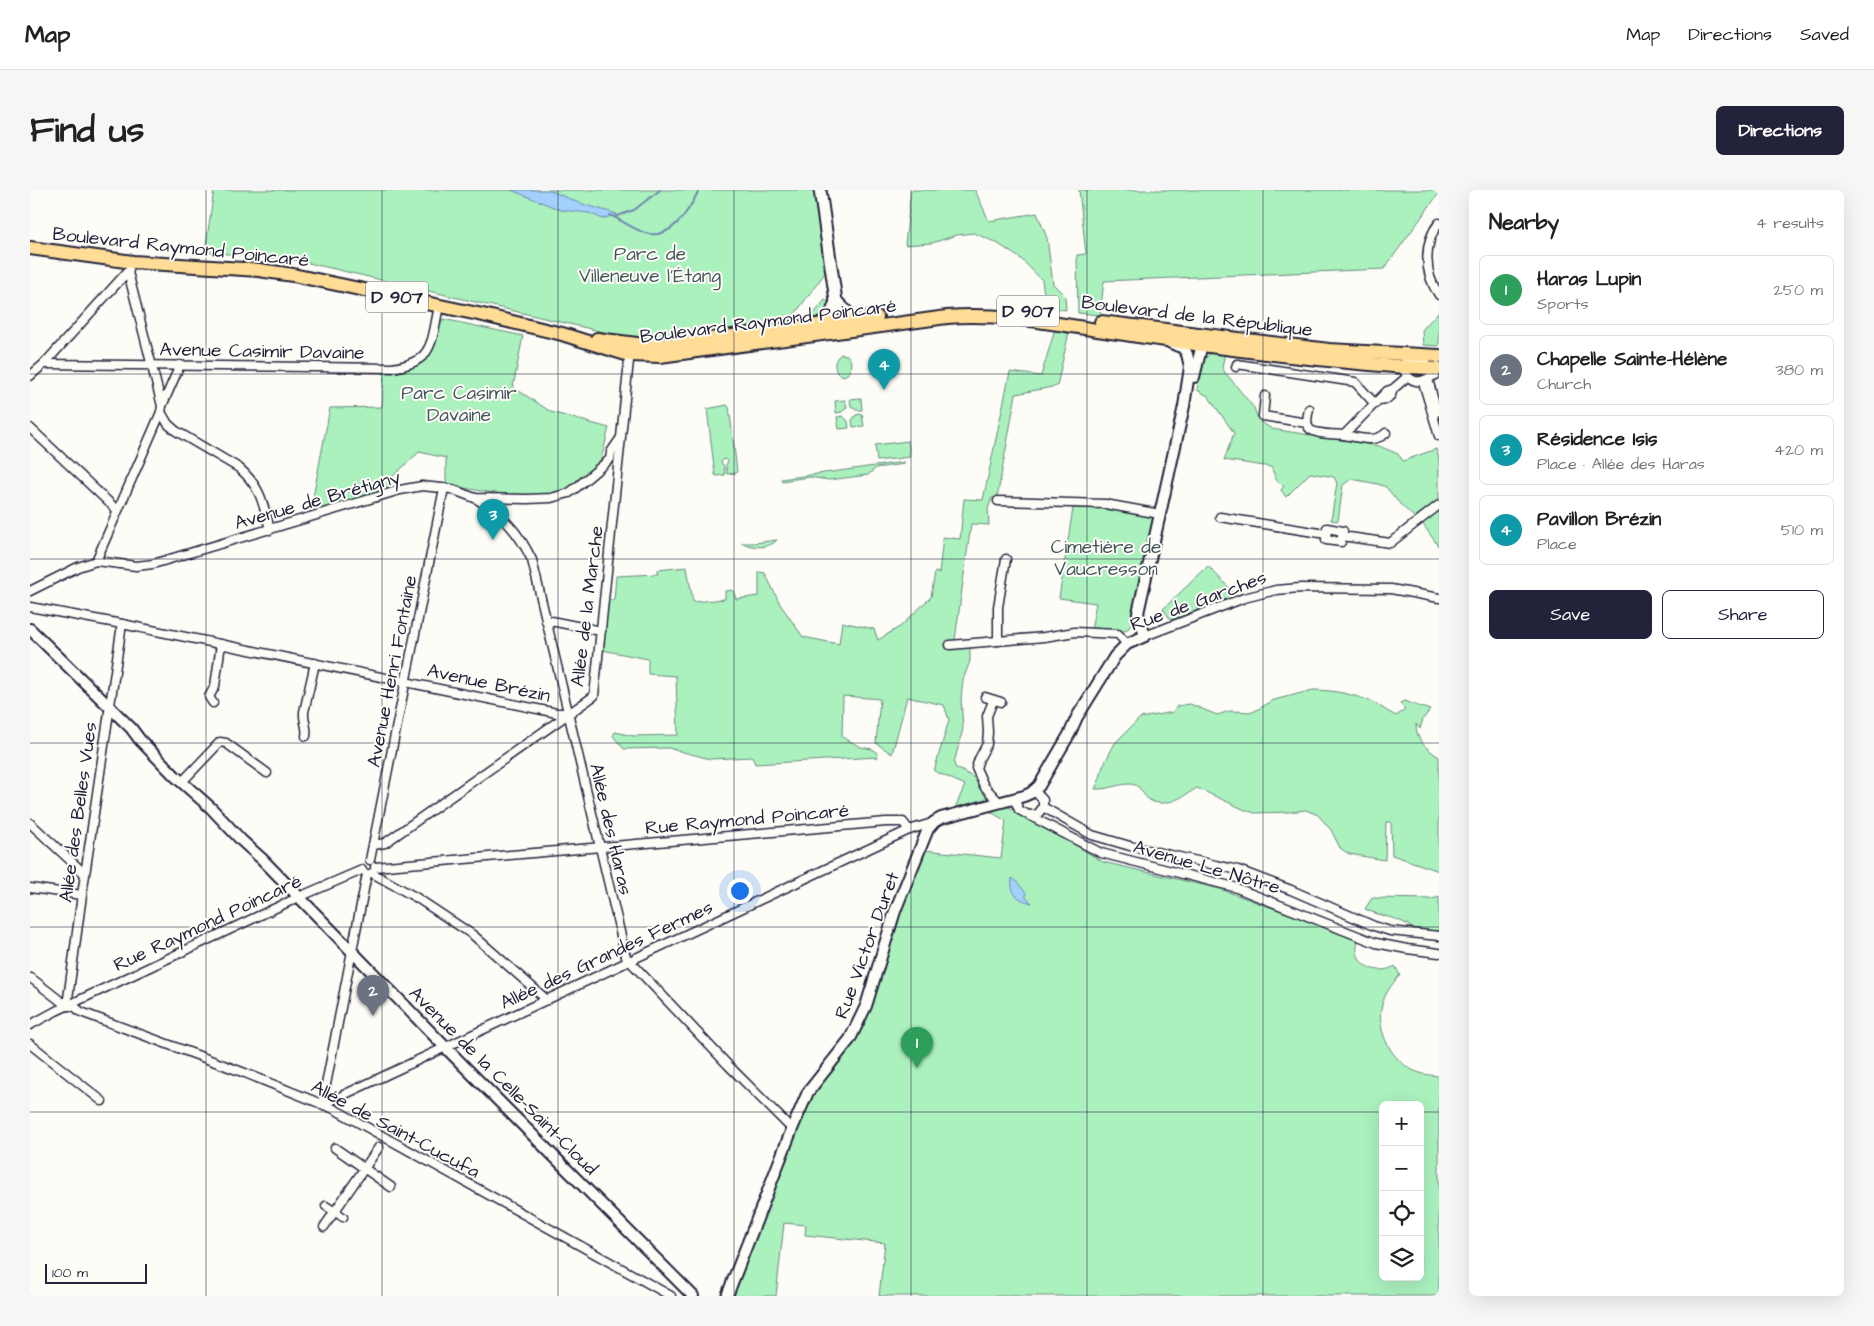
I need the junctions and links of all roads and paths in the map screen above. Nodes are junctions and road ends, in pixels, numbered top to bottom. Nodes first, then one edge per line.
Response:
1 (820, 190) edge
2 (1439, 223) edge
3 (30, 248) edge
4 (131, 267) junction
5 (1439, 295) edge
6 (439, 306) junction
7 (835, 315) junction
8 (982, 316) joint
9 (850, 324) junction
10 (1194, 342) junction
11 (630, 350) junction
12 (44, 364) junction
13 (1439, 364) edge
14 (150, 365) junction
15 (180, 365) junction
16 (1236, 368) dead end
17 (1404, 372) junction
18 (30, 376) edge
19 (1425, 381) junction
20 (1265, 396) dead end
21 (1377, 402) junction
22 (1184, 406) junction
23 (161, 409) junction
24 (1309, 409) dead end
25 (1439, 418) edge
26 (1307, 423) junction
27 (30, 428) edge
28 (1386, 433) dead end
29 (1344, 435) junction
30 (1439, 436) edge
31 (620, 439) junction
32 (610, 459) junction
33 (619, 461) junction
34 (444, 488) junction
35 (476, 498) junction
36 (998, 502) dead end
37 (1439, 504) edge
38 (117, 510) junction
39 (1160, 514) junction
40 (1220, 517) dead end
41 (270, 530) junction
42 (1006, 559) dead end
43 (96, 561) junction
44 (30, 591) edge
45 (1439, 598) edge
46 (30, 607) edge
47 (546, 620) junction
48 (122, 624) junction
49 (30, 629) edge
50 (601, 631) junction
51 (1145, 636) junction
52 (998, 641) junction
53 (221, 644) junction
54 (1127, 644) junction
55 (950, 645) dead end
56 (315, 663) junction
57 (406, 681) junction
58 (985, 697) dead end
59 (213, 703) dead end
60 (109, 707) junction
61 (568, 713) junction
62 (306, 736) dead end
63 (267, 773) dead end
64 (182, 782) junction
65 (1034, 790) junction
66 (1014, 798) junction
67 (999, 802) junction
68 (1043, 807) junction
69 (1028, 814) junction
70 (933, 822) junction
71 (30, 823) edge
72 (909, 830) junction
73 (373, 845) junction
74 (600, 848) junction
75 (370, 860) junction
76 (369, 871) junction
77 (85, 874) junction
78 (30, 888) edge
79 (82, 894) junction
80 (299, 897) junction
81 (1439, 936) edge
82 (352, 950) junction
83 (1439, 953) edge
84 (629, 961) junction
85 (31, 978) edge
86 (547, 1000) junction
87 (67, 1006) junction
88 (30, 1025) edge
89 (30, 1044) edge
90 (445, 1047) junction
91 (102, 1101) dead end
92 (322, 1104) junction
93 (792, 1129) junction
94 (379, 1147) dead end
95 (335, 1148) dead end
96 (364, 1168) junction
97 (391, 1186) dead end
98 (326, 1206) dead end
99 (334, 1211) junction
100 (344, 1217) dead end
101 (324, 1227) dead end
102 (671, 1296) edge
103 (693, 1296) edge
104 (727, 1296) edge

1 - 7 main road
2 - 5 street
3 - 4 main road, Boulevard Raymond Poincaré / D 907
4 - 6 main road, Boulevard Raymond Poincaré / D 907
4 - 12 street
4 - 14 street
6 - 11 main road, Boulevard Raymond Poincaré / D 907
6 - 15 street, Avenue Casimir Davaine
7 - 9 main road, Boulevard de la République / D 907
7 - 9 main road
7 - 11 main road, Boulevard Raymond Poincaré / D 907
8 - 9 main road, Boulevard Raymond Poincaré / D 907
8 - 10 main road, Boulevard de la République / D 907
9 - 10 main road, Boulevard de la République / D 907
10 - 13 main road, Boulevard de la République / D 907
10 - 17 main road, Boulevard de la République / D 907
10 - 22 street
10 - 22 street
11 - 31 street, Allée de la Marche
12 - 14 street, Avenue Casimir Davaine
12 - 18 street
13 - 17 main road, Boulevard de la République / D 907
13 - 19 street
14 - 15 street, Avenue Casimir Davaine
14 - 23 street
15 - 23 street
16 - 21 street
17 - 19 street
17 - 21 street
19 - 25 street
19 - 30 street
20 - 26 street
21 - 29 street
22 - 39 street
23 - 38 street
23 - 41 street
24 - 26 street
26 - 29 street
27 - 38 street
28 - 29 street
31 - 32 street, Avenue de Brétigny
31 - 33 street, Allée de la Marche
32 - 33 street
32 - 35 street, Avenue de Brétigny
33 - 50 street, Allée de la Marche
34 - 35 street, Avenue de Brétigny
34 - 41 street, Avenue de Brétigny
34 - 57 street, Avenue Henri Fontaine
35 - 47 street, Allée des Haras
36 - 39 street
37 - 40 street
38 - 43 street
39 - 51 street
41 - 43 street, Avenue de Brétigny
42 - 52 street
43 - 44 street, Avenue de Brétigny
45 - 51 street, Rue de Garches
46 - 48 street, Avenue Brézin
47 - 50 street
47 - 61 street, Allée des Haras
48 - 53 street, Avenue Brézin
48 - 60 street, Allée des Belles Vues
49 - 60 street, Avenue de la Celle-Saint-Cloud
50 - 61 street, Allée de la Marche
51 - 54 street, Rue de Garches
52 - 54 street
52 - 55 street
53 - 56 street, Avenue Brézin
53 - 59 street
54 - 65 street, Rue de Garches
56 - 57 street, Avenue Brézin
56 - 62 street
57 - 61 street, Avenue Brézin
57 - 73 street, Avenue Henri Fontaine
58 - 67 street
60 - 64 street, Avenue de la Celle-Saint-Cloud
60 - 77 street, Allée des Belles Vues
61 - 73 street, Allée de la Marche
61 - 74 street, Allée des Haras
63 - 64 street
64 - 80 street, Avenue de la Celle-Saint-Cloud
65 - 66 street
65 - 68 street
66 - 67 street
66 - 69 street, Avenue Le Nôtre
67 - 70 street
68 - 69 street
68 - 81 street, Avenue Le Nôtre
69 - 83 street, Avenue Le Nôtre
70 - 72 street, Allée des Grandes Fermes
70 - 93 street, Rue Victor Duret
71 - 77 street
72 - 74 street, Rue Raymond Poincaré
72 - 84 street, Allée des Grandes Fermes
73 - 75 street, Avenue Henri Fontaine
74 - 76 street, Rue Raymond Poincaré
74 - 84 street, Allée des Haras
75 - 76 street
75 - 76 street
76 - 80 street, Rue Raymond Poincaré
76 - 82 street
76 - 86 street
77 - 79 street, Allée des Belles Vues
78 - 79 street
79 - 87 street, Allée des Belles Vues
80 - 82 street, Avenue de la Celle-Saint-Cloud
80 - 87 street, Rue Raymond Poincaré
82 - 90 street, Avenue de la Celle-Saint-Cloud
82 - 92 street
84 - 86 street, Allée des Grandes Fermes
84 - 93 street, Allée des Haras
85 - 87 street, Allée de Saint-Cucufa
86 - 90 street, Allée des Grandes Fermes
87 - 88 street, Rue Raymond Poincaré
87 - 92 street, Allée de Saint-Cucufa
89 - 91 street
90 - 92 street, Allée des Grandes Fermes
90 - 103 street, Avenue de la Celle-Saint-Cloud
92 - 102 street, Allée de Saint-Cucufa
93 - 104 street, Rue Victor Duret
94 - 96 street
95 - 96 street
96 - 97 street
96 - 99 street
98 - 99 street
99 - 100 street
99 - 101 street

